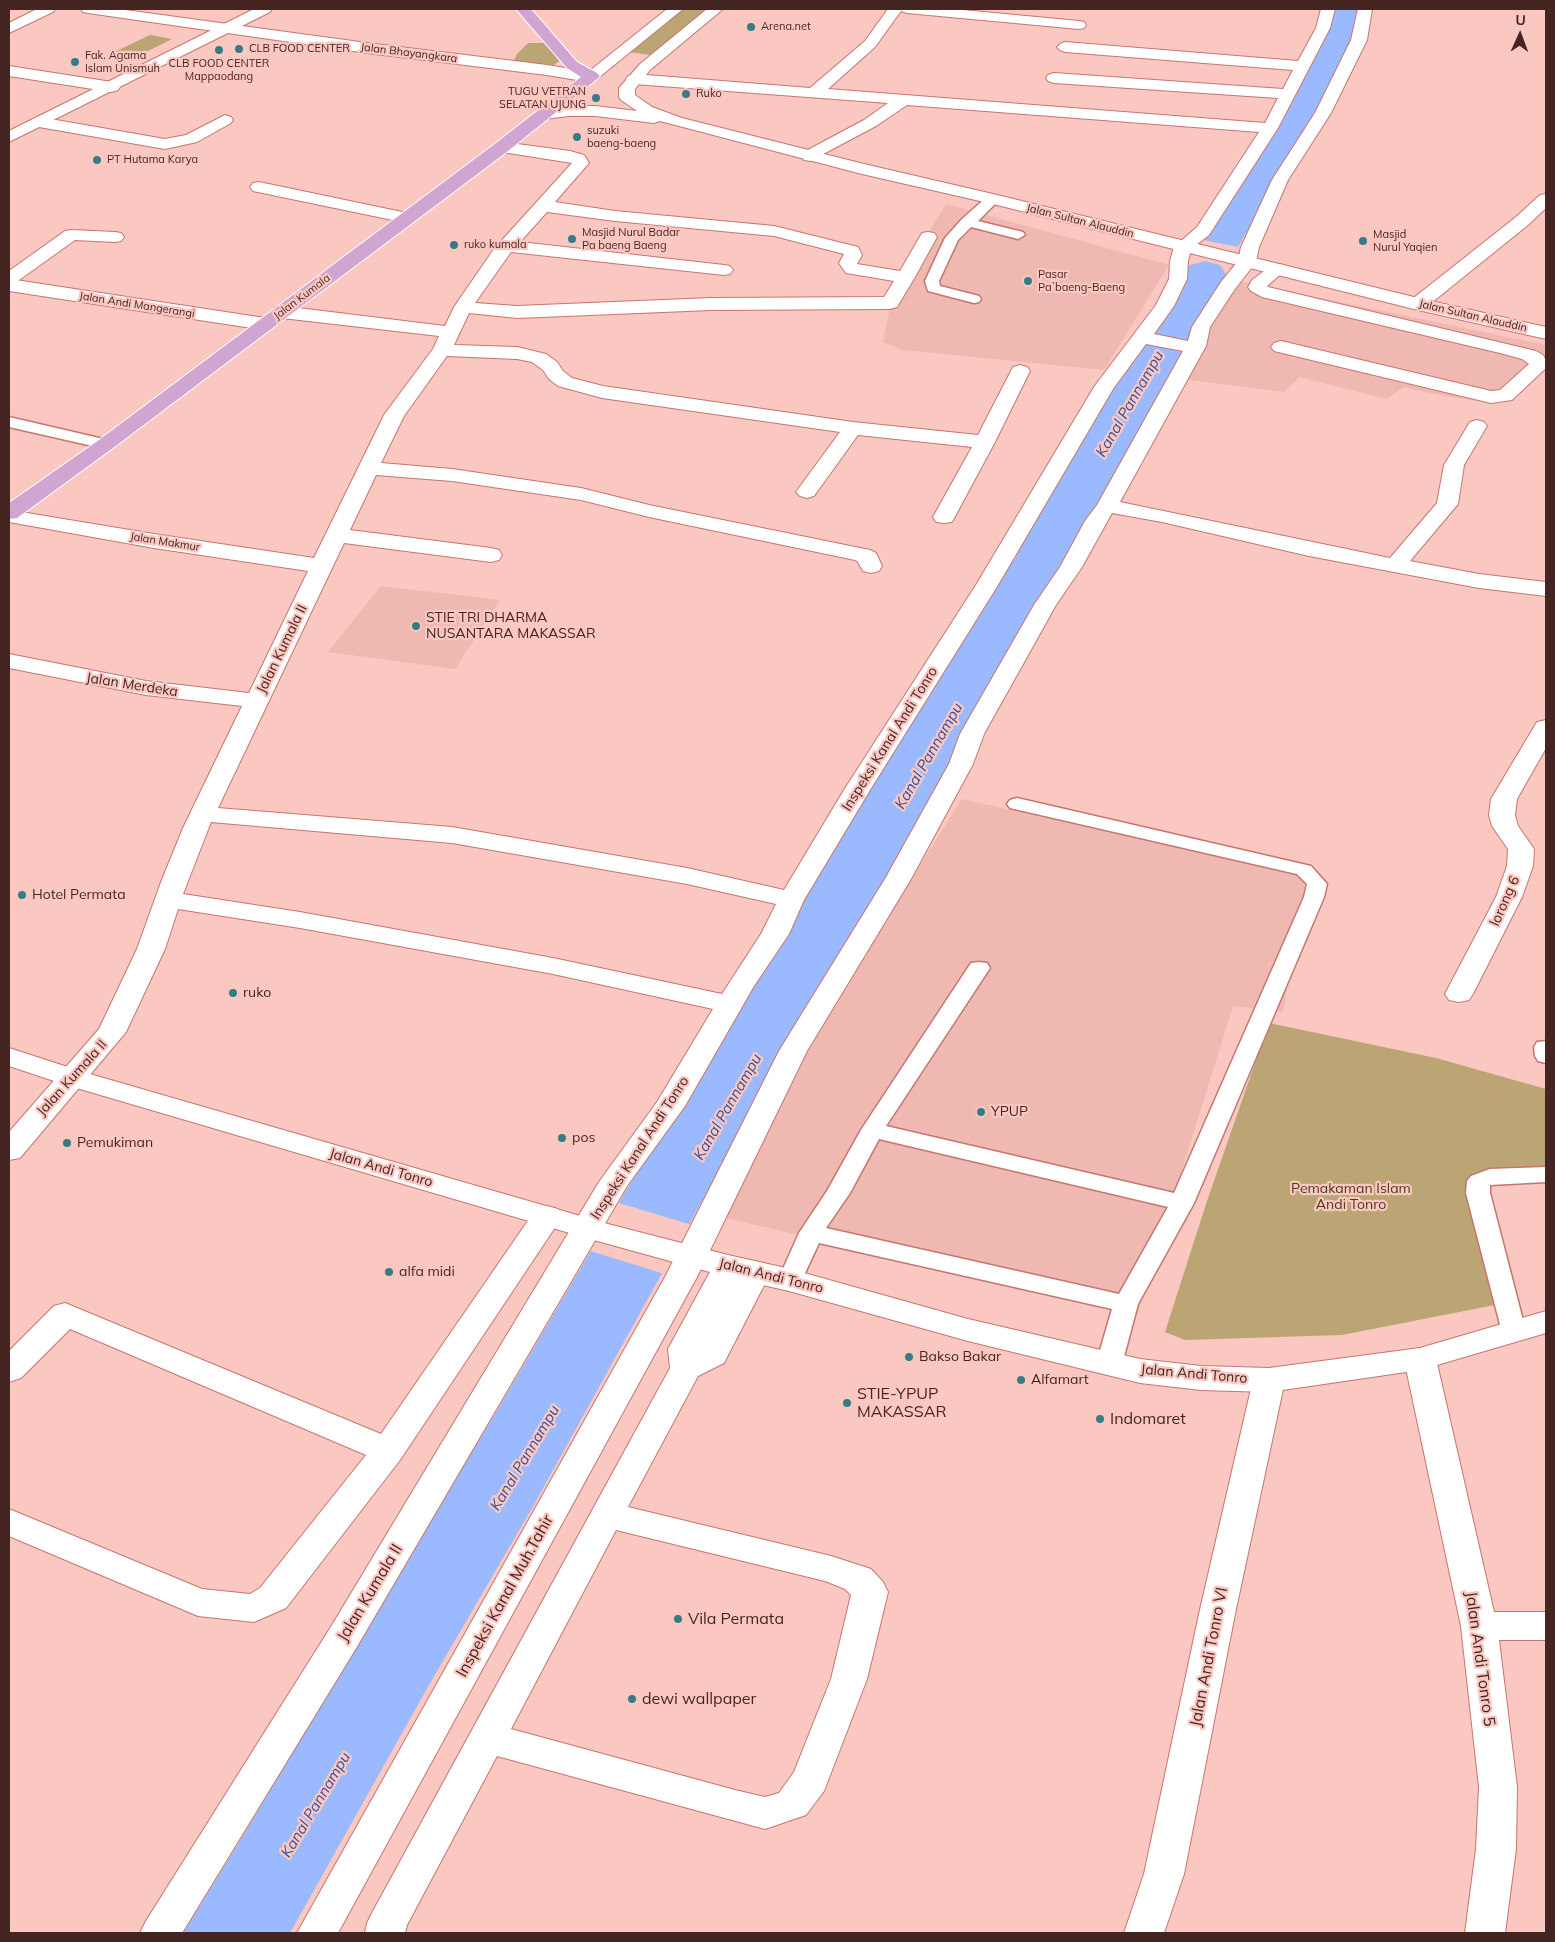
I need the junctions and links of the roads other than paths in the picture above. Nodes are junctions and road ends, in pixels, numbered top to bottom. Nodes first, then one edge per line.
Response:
1 (48, 9) edge
2 (88, 9) edge
3 (265, 9) edge
4 (523, 9) edge
5 (676, 9) edge
6 (716, 9) edge
7 (895, 9) edge
8 (907, 9) edge
9 (1328, 9) edge
10 (1365, 9) edge
11 (157, 13) edge
12 (9, 29) edge
13 (228, 29) junction
14 (550, 40) junction
15 (1065, 47) junction
16 (608, 62) junction
17 (1303, 66) junction
18 (645, 67) junction
19 (9, 72) edge
20 (591, 76) junction
21 (1054, 78) junction
22 (630, 83) junction
23 (112, 87) junction
24 (814, 93) junction
25 (1288, 94) junction
26 (905, 99) junction
27 (1043, 110) junction
28 (544, 114) junction
29 (225, 120) dead end
30 (676, 121) junction
31 (39, 122) junction
32 (1270, 128) junction
33 (9, 137) edge
34 (502, 147) junction
35 (810, 156) junction
36 (259, 187) dead end
37 (993, 199) junction
38 (1546, 199) edge
39 (543, 206) junction
40 (406, 218) junction
41 (967, 222) junction
42 (1018, 235) dead end
43 (115, 237) dead end
44 (928, 237) dead end
45 (508, 246) junction
46 (1183, 247) junction
47 (1247, 262) junction
48 (1278, 269) junction
49 (724, 270) dead end
50 (906, 277) junction
51 (9, 279) edge
52 (9, 285) edge
53 (974, 299) dead end
54 (1418, 304) junction
55 (463, 307) junction
56 (282, 312) junction
57 (265, 324) junction
58 (1546, 333) edge
59 (1146, 338) junction
60 (447, 341) junction
61 (1188, 347) junction
62 (1281, 347) dead end
63 (1020, 371) dead end
64 (9, 422) edge
65 (1476, 426) dead end
66 (853, 428) junction
67 (986, 442) junction
68 (106, 444) junction
69 (369, 468) junction
70 (807, 492) dead end
71 (1107, 506) junction
72 (9, 514) edge
73 (944, 517) dead end
74 (335, 535) junction
75 (491, 555) dead end
76 (1396, 564) junction
77 (322, 566) junction
78 (871, 566) dead end
79 (1546, 589) edge
80 (9, 661) edge
81 (257, 701) junction
82 (1546, 727) edge
83 (1017, 804) dead end
84 (203, 814) junction
85 (168, 900) junction
86 (791, 900) junction
87 (979, 968) dead end
88 (1459, 994) dead end
89 (730, 1004) junction
90 (9, 1057) edge
91 (73, 1078) junction
92 (872, 1130) junction
93 (9, 1151) edge
94 (1546, 1175) edge
95 (1182, 1203) junction
96 (547, 1216) junction
97 (811, 1233) junction
98 (587, 1237) junction
99 (684, 1255) junction
100 (741, 1269) junction
101 (790, 1280) junction
102 (1126, 1304) junction
103 (1546, 1322) edge
104 (1514, 1332) junction
105 (1420, 1359) junction
106 (1109, 1364) junction
107 (9, 1370) edge
108 (1268, 1380) junction
109 (388, 1451) junction
110 (606, 1515) junction
111 (9, 1522) edge
112 (1479, 1626) junction
113 (1546, 1626) edge
114 (486, 1738) junction
115 (160, 1933) edge
116 (317, 1933) edge
117 (385, 1933) edge
118 (1144, 1933) edge
119 (1485, 1933) edge

1 - 12 street
2 - 11 street, Jalan Bhayangkara
3 - 13 street
4 - 14 main road
5 - 16 street
6 - 18 street
7 - 24 street
8 - 15 street
9 - 17 street
10 - 47 street
11 - 13 street, Jalan Bhayangkara
13 - 20 street, Jalan Bhayangkara
13 - 23 street
14 - 16 main road
14 - 20 main road
15 - 17 street
15 - 21 street
16 - 18 street
16 - 20 street
17 - 25 street
18 - 22 street
19 - 23 street
20 - 28 main road, Jalan Kumala
21 - 25 street
21 - 27 street
22 - 24 street
22 - 30 street, Jalan Sultan Alauddin
23 - 31 street
24 - 26 street
25 - 32 street
26 - 27 street
26 - 35 street
27 - 32 street
28 - 30 street
28 - 34 main road, Jalan Kumala
29 - 31 street
30 - 35 street, Jalan Sultan Alauddin
31 - 33 street
32 - 46 street
34 - 39 street, Jalan Kumala II
34 - 40 main road, Jalan Kumala
35 - 37 street, Jalan Sultan Alauddin
36 - 40 street
37 - 41 lane
37 - 46 street, Jalan Sultan Alauddin
38 - 54 street
39 - 45 street, Jalan Kumala II
39 - 50 street
40 - 56 main road, Jalan Kumala
41 - 42 lane
41 - 53 lane
43 - 51 street
44 - 50 street
45 - 49 street
45 - 55 street, Jalan Kumala II
46 - 47 street, Jalan Sultan Alauddin
46 - 59 street, Inspeksi Kanal Andi Tonro
47 - 48 street, Jalan Sultan Alauddin
47 - 61 street
48 - 54 street, Jalan Sultan Alauddin
48 - 62 street
50 - 55 street
52 - 57 street, Jalan Andi Mangerangi
54 - 58 street, Jalan Sultan Alauddin
55 - 60 street, Jalan Kumala II
56 - 57 main road, Jalan Kumala
56 - 60 street
57 - 68 main road, Jalan Kumala
59 - 61 street
59 - 86 street, Inspeksi Kanal Andi Tonro
60 - 66 street
60 - 69 street, Jalan Kumala II
61 - 71 street
63 - 67 street
64 - 68 lane
65 - 76 street
66 - 67 street
66 - 70 street
67 - 73 street
68 - 72 main road, Jalan Kumala
69 - 74 street, Jalan Kumala II
69 - 78 street
71 - 76 street
71 - 99 street
72 - 77 street, Jalan Makmur
74 - 75 street
74 - 77 street, Jalan Kumala II
76 - 79 street
77 - 81 street, Jalan Kumala II
80 - 81 street, Jalan Merdeka
81 - 84 street, Jalan Kumala II
82 - 88 street, lorong 6
83 - 95 lane
84 - 85 street, Jalan Kumala II
84 - 86 street
85 - 89 street
85 - 91 street, Jalan Kumala II
86 - 89 street, Inspeksi Kanal Andi Tonro
87 - 92 lane
89 - 98 street, Inspeksi Kanal Andi Tonro
90 - 91 street, Jalan Andi Tonro
91 - 93 street, Jalan Kumala II
91 - 96 street, Jalan Andi Tonro
92 - 95 lane
92 - 97 lane
94 - 104 lane
95 - 102 lane
96 - 98 street, Jalan Andi Tonro
96 - 109 street
97 - 101 lane
97 - 102 lane
98 - 99 street, Jalan Andi Tonro
98 - 115 street, Jalan Kumala II
99 - 100 street, Jalan Andi Tonro
99 - 116 street, Inspeksi Kanal Muh.Tahir
100 - 101 street, Jalan Andi Tonro
100 - 110 street
101 - 106 street, Jalan Andi Tonro
102 - 106 lane
103 - 104 street, Jalan Andi Tonro
104 - 105 street, Jalan Andi Tonro
105 - 108 street, Jalan Andi Tonro
105 - 112 street, Jalan Andi Tonro 5
106 - 108 street, Jalan Andi Tonro
107 - 109 street
108 - 118 street, Jalan Andi Tonro VI
109 - 111 street
110 - 114 street
110 - 114 street
112 - 113 street
112 - 119 street, Jalan Andi Tonro 5
114 - 117 street

